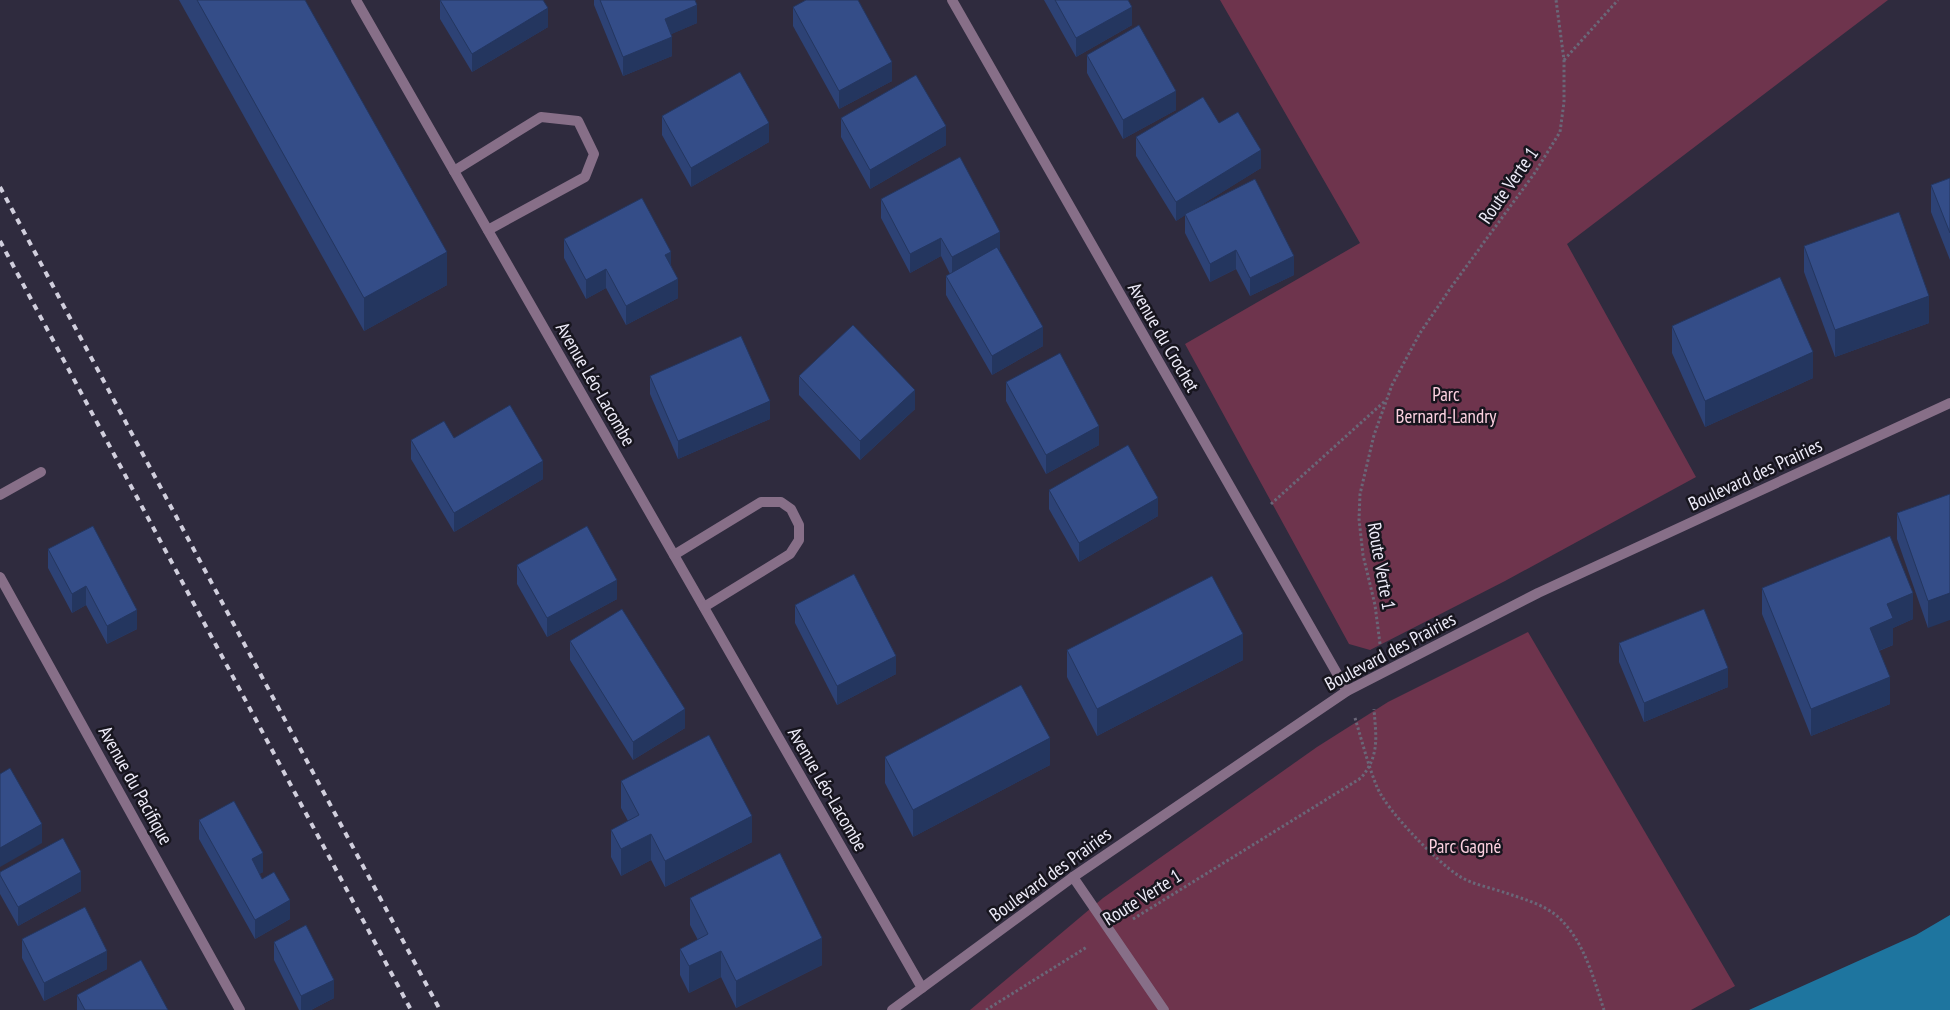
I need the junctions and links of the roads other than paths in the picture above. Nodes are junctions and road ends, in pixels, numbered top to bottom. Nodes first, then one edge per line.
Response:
1 (356, 0) edge
2 (952, 0) edge
3 (454, 171) junction
4 (488, 230) junction
5 (1950, 403) edge
6 (41, 472) dead end
7 (0, 495) edge
8 (674, 555) junction
9 (0, 577) edge
10 (704, 607) junction
11 (1347, 691) junction
12 (1073, 877) junction
13 (922, 988) junction
14 (240, 1010) edge
15 (892, 1010) edge
16 (1164, 1010) edge

1 - 3 street, Avenue Léo-Lacombe
2 - 11 street, Avenue du Crochet
3 - 4 street, Avenue Léo-Lacombe
3 - 4 street
4 - 8 street, Avenue Léo-Lacombe
5 - 11 street, Boulevard des Prairies
6 - 7 street
8 - 10 street, Avenue Léo-Lacombe
8 - 10 street
9 - 14 street, Avenue du Pacifique
10 - 13 street, Avenue Léo-Lacombe
11 - 12 street, Boulevard des Prairies
12 - 13 street, Boulevard des Prairies
12 - 16 street
13 - 15 street, Boulevard des Prairies

